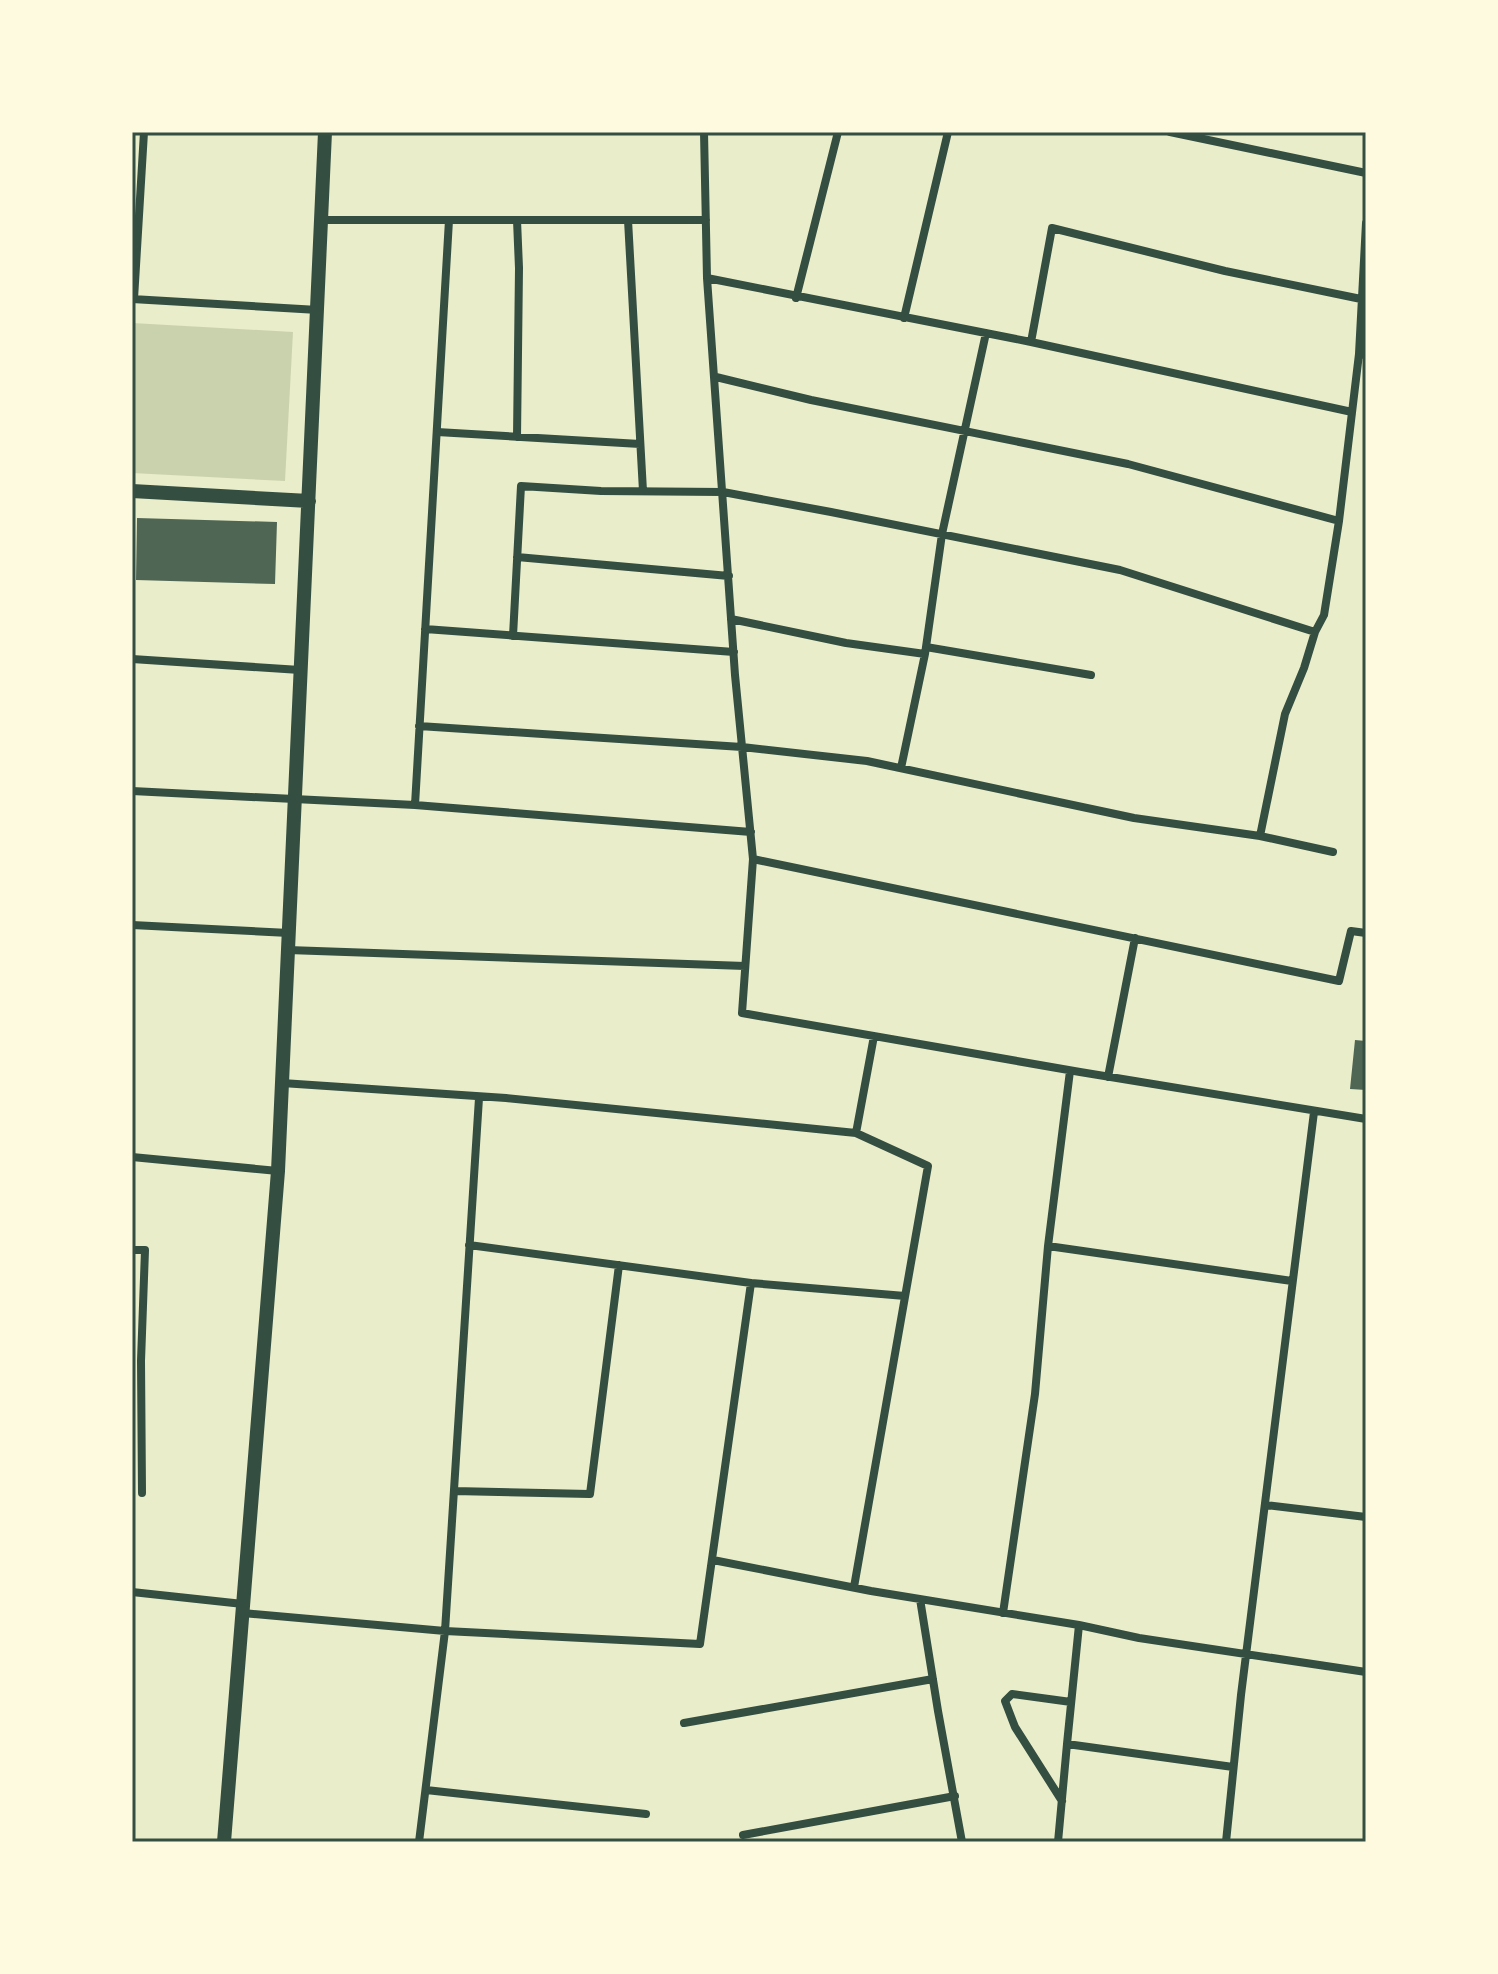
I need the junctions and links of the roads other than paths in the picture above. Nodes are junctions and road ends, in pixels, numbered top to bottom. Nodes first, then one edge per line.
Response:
1 (144, 132) edge
2 (325, 132) edge
3 (704, 132) edge
4 (838, 132) edge
5 (948, 132) edge
6 (1170, 132) edge
7 (132, 159) edge
8 (142, 160) junction
9 (1366, 173) edge
10 (322, 220) junction
11 (449, 220) junction
12 (517, 220) junction
13 (628, 220) junction
14 (706, 220) junction
15 (1366, 223) edge
16 (1364, 262) edge
17 (707, 278) junction
18 (796, 298) junction
19 (133, 299) edge
20 (1361, 299) junction
21 (318, 310) junction
22 (904, 318) junction
23 (986, 333) junction
24 (1031, 342) junction
25 (1363, 354) edge
26 (716, 377) junction
27 (1352, 412) junction
28 (966, 431) junction
29 (437, 432) junction
30 (517, 437) junction
31 (640, 444) junction
32 (132, 491) edge
33 (643, 491) junction
34 (723, 492) junction
35 (309, 501) junction
36 (1339, 521) junction
37 (942, 534) junction
38 (517, 557) junction
39 (729, 576) junction
40 (731, 619) junction
41 (425, 629) junction
42 (1315, 632) junction
43 (513, 636) junction
44 (925, 650) junction
45 (734, 652) junction
46 (132, 659) edge
47 (300, 670) junction
48 (1091, 675) dead end
49 (419, 726) junction
50 (742, 747) junction
51 (901, 768) junction
52 (132, 791) edge
53 (296, 800) junction
54 (415, 805) junction
55 (751, 832) junction
56 (1260, 836) junction
57 (1333, 852) dead end
58 (753, 859) junction
59 (132, 925) edge
60 (289, 933) junction
61 (1366, 933) edge
62 (1135, 938) junction
63 (288, 950) junction
64 (745, 966) junction
65 (874, 1036) junction
66 (1070, 1071) junction
67 (1108, 1077) junction
68 (282, 1083) junction
69 (479, 1098) junction
70 (1314, 1112) junction
71 (1366, 1119) edge
72 (856, 1133) junction
73 (132, 1157) edge
74 (278, 1171) junction
75 (469, 1245) junction
76 (1048, 1246) junction
77 (132, 1250) edge
78 (619, 1265) junction
79 (1292, 1281) junction
80 (751, 1283) junction
81 (905, 1296) junction
82 (137, 1361) edge
83 (454, 1491) junction
84 (142, 1493) dead end
85 (1265, 1505) junction
86 (1366, 1517) edge
87 (713, 1560) junction
88 (854, 1587) junction
89 (132, 1592) edge
90 (920, 1599) junction
91 (243, 1608) junction
92 (1003, 1613) junction
93 (1079, 1625) junction
94 (445, 1631) junction
95 (1246, 1655) junction
96 (1366, 1672) edge
97 (933, 1679) junction
98 (1071, 1702) junction
99 (684, 1723) dead end
100 (1067, 1744) junction
101 (1233, 1767) junction
102 (426, 1790) junction
103 (955, 1796) junction
104 (1062, 1801) junction
105 (646, 1814) dead end
106 (743, 1835) dead end
107 (224, 1842) edge
108 (419, 1842) edge
109 (962, 1842) edge
110 (1058, 1842) edge
111 (1226, 1842) edge

1 - 8 street
2 - 10 street
3 - 14 street
4 - 18 street
5 - 22 street
6 - 9 street
7 - 8 street
8 - 19 street
10 - 11 street
10 - 21 street
11 - 12 street
11 - 29 street
12 - 13 street
12 - 30 street
13 - 14 street
13 - 31 street
14 - 17 street
15 - 16 street
16 - 20 street
17 - 18 street
17 - 26 street
18 - 22 street
19 - 21 street
20 - 24 street
20 - 25 street
21 - 35 street
22 - 23 street
23 - 24 street
23 - 28 street
24 - 27 street
25 - 27 street
26 - 28 street
26 - 34 street
27 - 36 street
28 - 36 street
28 - 37 street
29 - 30 street
29 - 41 street
30 - 31 street
31 - 33 street
32 - 35 street
33 - 34 street
33 - 38 street
34 - 37 street
34 - 39 street
35 - 47 street
36 - 42 street
37 - 42 street
37 - 44 street
38 - 39 street
38 - 43 street
39 - 40 street
40 - 44 street
40 - 45 street
41 - 43 street
41 - 49 street
42 - 56 street
43 - 45 street
44 - 48 street
44 - 51 street
45 - 50 street
46 - 47 street
47 - 53 street
49 - 50 street
49 - 54 street
50 - 51 street
50 - 55 street
51 - 56 street
52 - 53 street
53 - 54 street
53 - 60 street
54 - 55 street
55 - 58 street
56 - 57 street
58 - 62 street
58 - 64 street
59 - 60 street
60 - 63 street
61 - 62 street
62 - 67 street
63 - 64 street
63 - 68 street
64 - 65 street
65 - 66 street
65 - 72 street
66 - 67 street
66 - 76 street
67 - 70 street
68 - 69 street
68 - 74 street
69 - 72 street
69 - 75 street
70 - 71 street
70 - 79 street
72 - 81 street
73 - 74 street
74 - 91 street
75 - 78 street
75 - 83 street
76 - 79 street
76 - 92 street
77 - 82 street
78 - 80 street
78 - 83 street
79 - 85 street
80 - 81 street
80 - 87 street
81 - 88 street
82 - 84 street
83 - 94 street
85 - 86 street
85 - 95 street
87 - 88 street
87 - 94 street
88 - 90 street
89 - 91 street
90 - 92 street
90 - 97 street
91 - 94 street
91 - 107 street
92 - 93 street
93 - 95 street
93 - 98 street
94 - 102 street
95 - 96 street
95 - 101 street
97 - 99 street
97 - 103 street
98 - 100 street
98 - 104 street
100 - 101 street
100 - 104 street
101 - 111 street
102 - 105 street
102 - 108 street
103 - 106 street
103 - 109 street
104 - 110 street

